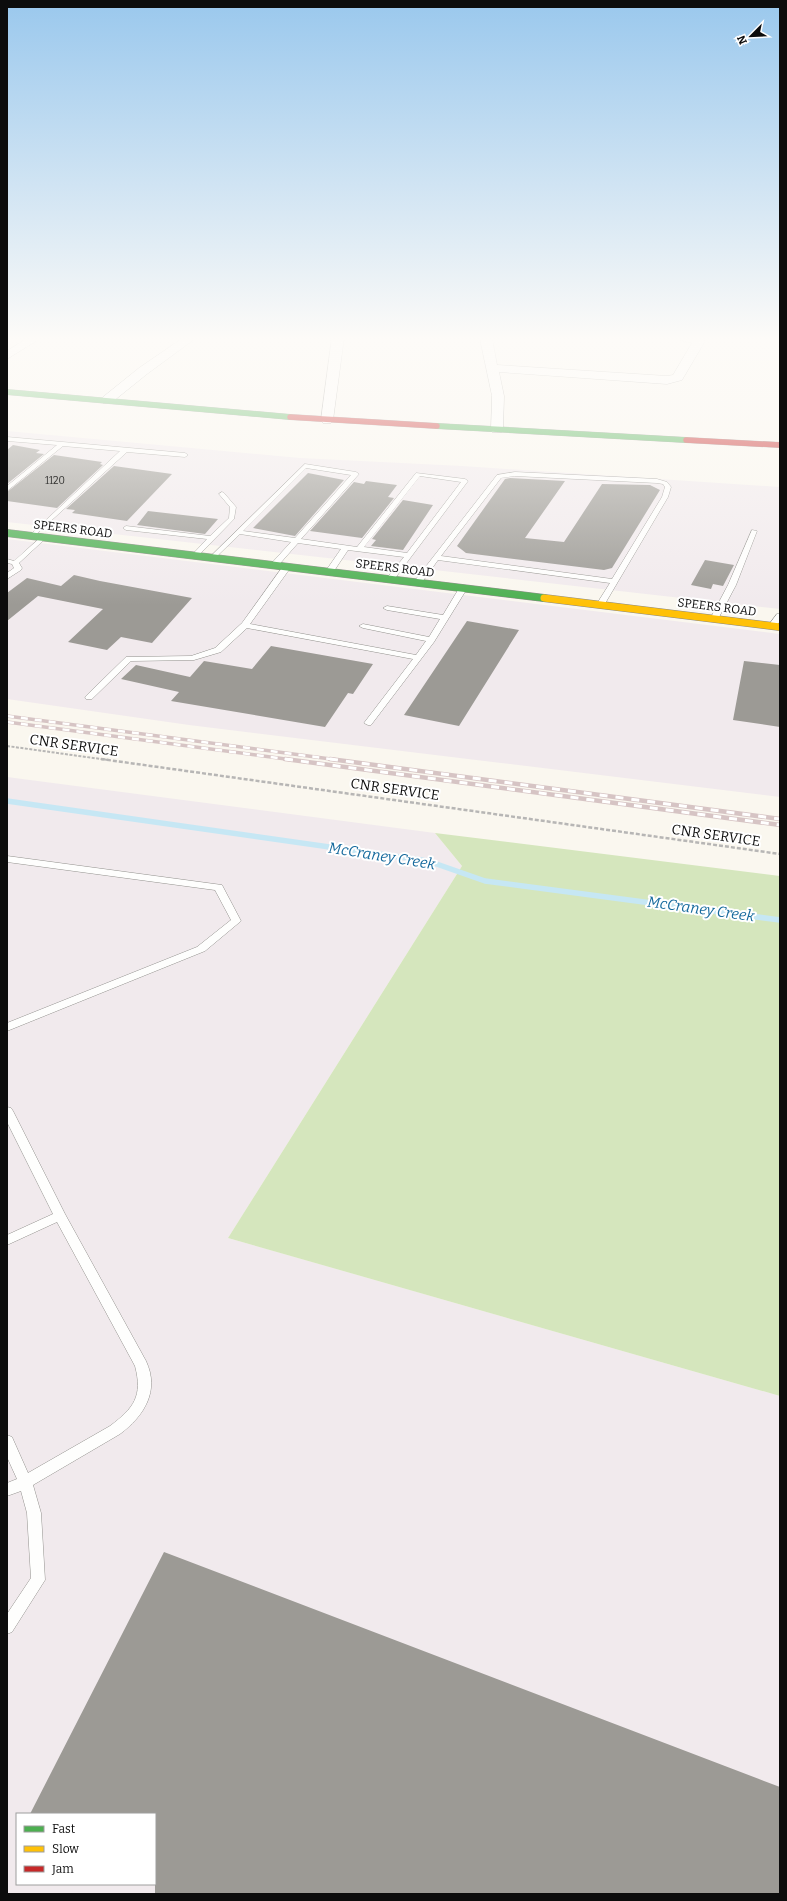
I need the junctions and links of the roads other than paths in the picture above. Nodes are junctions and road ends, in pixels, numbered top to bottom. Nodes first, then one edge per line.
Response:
1 (454, 427) edge
2 (497, 429) joint
3 (7, 439) edge
4 (14, 439) junction
5 (7, 444) edge
6 (62, 444) junction
7 (780, 445) edge
8 (126, 450) junction
9 (185, 455) dead end
10 (7, 489) edge
11 (222, 494) dead end
12 (126, 528) dead end
13 (754, 531) dead end
14 (238, 532) junction
15 (8, 534) edge
16 (32, 536) junction
17 (43, 538) junction
18 (212, 538) junction
19 (296, 540) junction
20 (346, 547) junction
21 (359, 549) junction
22 (195, 556) junction
23 (408, 556) junction
24 (212, 558) junction
25 (437, 558) junction
26 (7, 561) edge
27 (15, 563) junction
28 (274, 565) junction
29 (287, 567) junction
30 (329, 572) junction
31 (7, 577) edge
32 (390, 579) junction
33 (614, 580) junction
34 (418, 583) junction
35 (464, 587) junction
36 (600, 605) junction
37 (388, 608) dead end
38 (780, 616) edge
39 (446, 618) junction
40 (714, 618) junction
41 (245, 625) junction
42 (363, 626) dead end
43 (776, 626) edge
44 (431, 640) junction
45 (416, 657) junction
46 (89, 697) dead end
47 (368, 723) dead end
48 (7, 859) edge
49 (7, 1027) edge
50 (7, 1111) edge
51 (60, 1216) junction
52 (7, 1240) edge
53 (7, 1441) edge
54 (25, 1482) junction
55 (7, 1490) edge
56 (7, 1626) edge

1 - 2 street
2 - 7 street
3 - 4 lane
4 - 5 lane
4 - 6 lane
6 - 8 lane
6 - 10 lane
8 - 9 lane
8 - 16 lane
11 - 18 lane
12 - 18 lane
13 - 40 lane
14 - 19 lane
14 - 19 lane
14 - 24 lane
15 - 16 street, SPEERS ROAD
16 - 17 street, SPEERS ROAD
17 - 22 street, SPEERS ROAD
17 - 27 lane
18 - 22 lane
19 - 20 lane
19 - 28 lane
20 - 21 lane
20 - 30 lane
21 - 23 lane
21 - 23 lane
22 - 24 street, SPEERS ROAD
23 - 32 lane
24 - 28 street, SPEERS ROAD
25 - 33 lane
25 - 33 lane
25 - 34 lane
26 - 27 lane
27 - 31 lane
28 - 29 street, SPEERS ROAD
29 - 30 street, SPEERS ROAD
29 - 41 lane
30 - 32 street, SPEERS ROAD
32 - 34 street, SPEERS ROAD
33 - 36 lane
34 - 35 street, SPEERS ROAD
35 - 36 street, SPEERS ROAD
35 - 39 lane
36 - 40 street, SPEERS ROAD
37 - 39 lane
38 - 43 lane
39 - 44 lane
40 - 43 street, SPEERS ROAD
41 - 45 lane
41 - 46 lane
42 - 44 lane
44 - 45 lane
45 - 47 lane
48 - 49 lane
50 - 51 lane
51 - 52 lane
51 - 54 lane
53 - 54 lane
54 - 55 lane
54 - 56 lane

